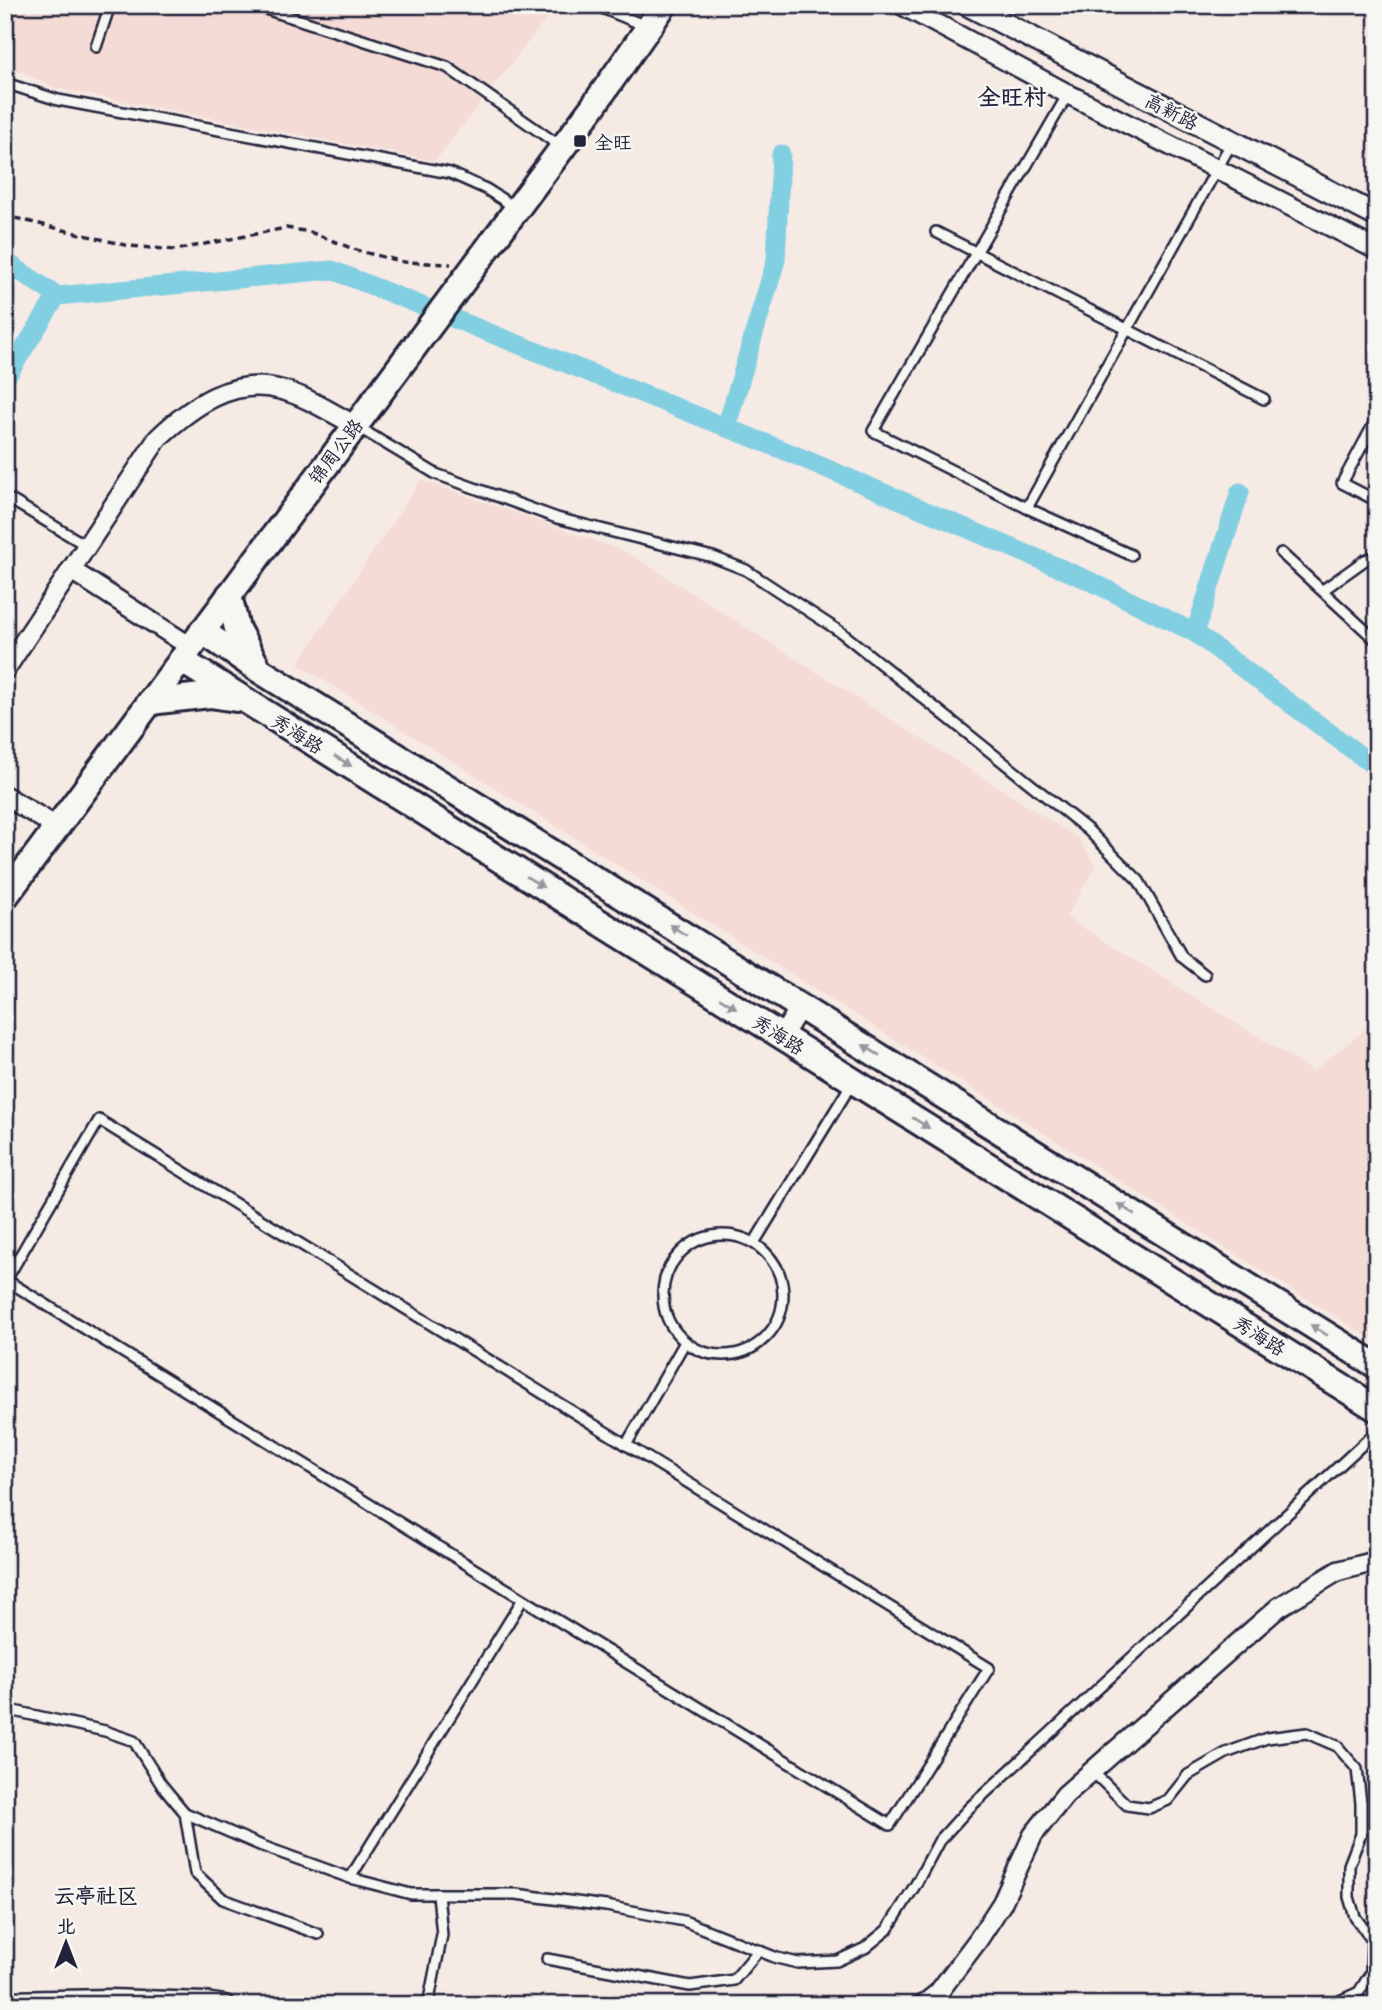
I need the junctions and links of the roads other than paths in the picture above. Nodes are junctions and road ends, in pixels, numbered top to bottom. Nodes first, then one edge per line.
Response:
1 (110, 5) edge
2 (253, 5) edge
3 (595, 5) edge
4 (664, 5) edge
5 (902, 5) edge
6 (968, 5) edge
7 (650, 27) junction
8 (96, 47) dead end
9 (5, 83) edge
10 (1068, 94) junction
11 (1233, 142) junction
12 (561, 146) junction
13 (1217, 169) junction
14 (516, 208) junction
15 (1377, 216) edge
16 (936, 232) dead end
17 (1377, 250) edge
18 (976, 253) junction
19 (1127, 330) junction
20 (1264, 399) dead end
21 (1377, 418) edge
22 (355, 425) junction
23 (11, 500) dead end
24 (1377, 501) edge
25 (1027, 508) junction
26 (87, 546) junction
27 (1282, 552) dead end
28 (1132, 555) dead end
29 (1377, 556) edge
30 (71, 570) junction
31 (1323, 590) junction
32 (229, 595) junction
33 (1377, 641) edge
34 (191, 646) junction
35 (5, 670) edge
36 (259, 670) junction
37 (150, 702) junction
38 (248, 702) junction
39 (5, 796) edge
40 (57, 827) junction
41 (5, 897) edge
42 (1205, 975) dead end
43 (801, 1006) junction
44 (782, 1036) junction
45 (853, 1081) junction
46 (754, 1243) junction
47 (685, 1342) junction
48 (1377, 1366) edge
49 (1377, 1409) edge
50 (1377, 1431) edge
51 (626, 1445) junction
52 (1377, 1561) edge
53 (523, 1599) junction
54 (5, 1709) edge
55 (1092, 1771) junction
56 (186, 1813) junction
57 (350, 1878) junction
58 (438, 1894) junction
59 (318, 1934) dead end
60 (760, 1950) junction
61 (547, 1959) dead end
62 (5, 2001) edge
63 (225, 2005) edge
64 (428, 2005) edge
65 (923, 2005) edge
66 (1280, 2005) edge

1 - 8 lane
2 - 12 lane
3 - 7 lane
4 - 7 main road, 锦周公路
5 - 10 street
6 - 11 street, 高新路
7 - 12 main road, 锦周公路
9 - 14 lane
10 - 13 street
10 - 18 lane
11 - 13 lane
11 - 15 street, 高新路
12 - 14 main road, 锦周公路
13 - 17 street
13 - 19 lane
14 - 22 main road, 锦周公路
16 - 18 lane
18 - 19 lane
18 - 25 lane
19 - 20 lane
19 - 25 lane
21 - 24 lane
22 - 26 street
22 - 32 main road, 锦周公路
22 - 42 lane
23 - 26 lane
25 - 28 lane
26 - 30 street
27 - 31 lane
29 - 31 lane
30 - 34 street
30 - 35 street
31 - 33 lane
32 - 34 main road, 锦周公路
32 - 36 main road
34 - 36 main road, 秀海路
34 - 37 main road, 锦周公路
34 - 38 main road, 秀海路
43 -> 36 main road, 秀海路
37 - 38 main road
37 - 40 main road, 锦周公路
38 -> 44 main road, 秀海路
39 - 40 street
40 - 41 main road, 锦周公路
43 - 44 street
48 -> 43 main road, 秀海路
44 - 45 main road, 秀海路
45 - 46 lane
45 -> 49 main road, 秀海路
46 - 47 lane
46 - 47 lane
47 - 51 lane
50 - 60 lane
51 - 53 lane
51 - 53 lane
52 - 55 street
53 - 57 lane
54 - 56 lane
55 - 65 street
55 - 66 lane
56 - 57 lane
56 - 59 lane
57 - 58 lane
58 - 60 lane
58 - 64 lane
60 - 61 lane
62 - 63 street

